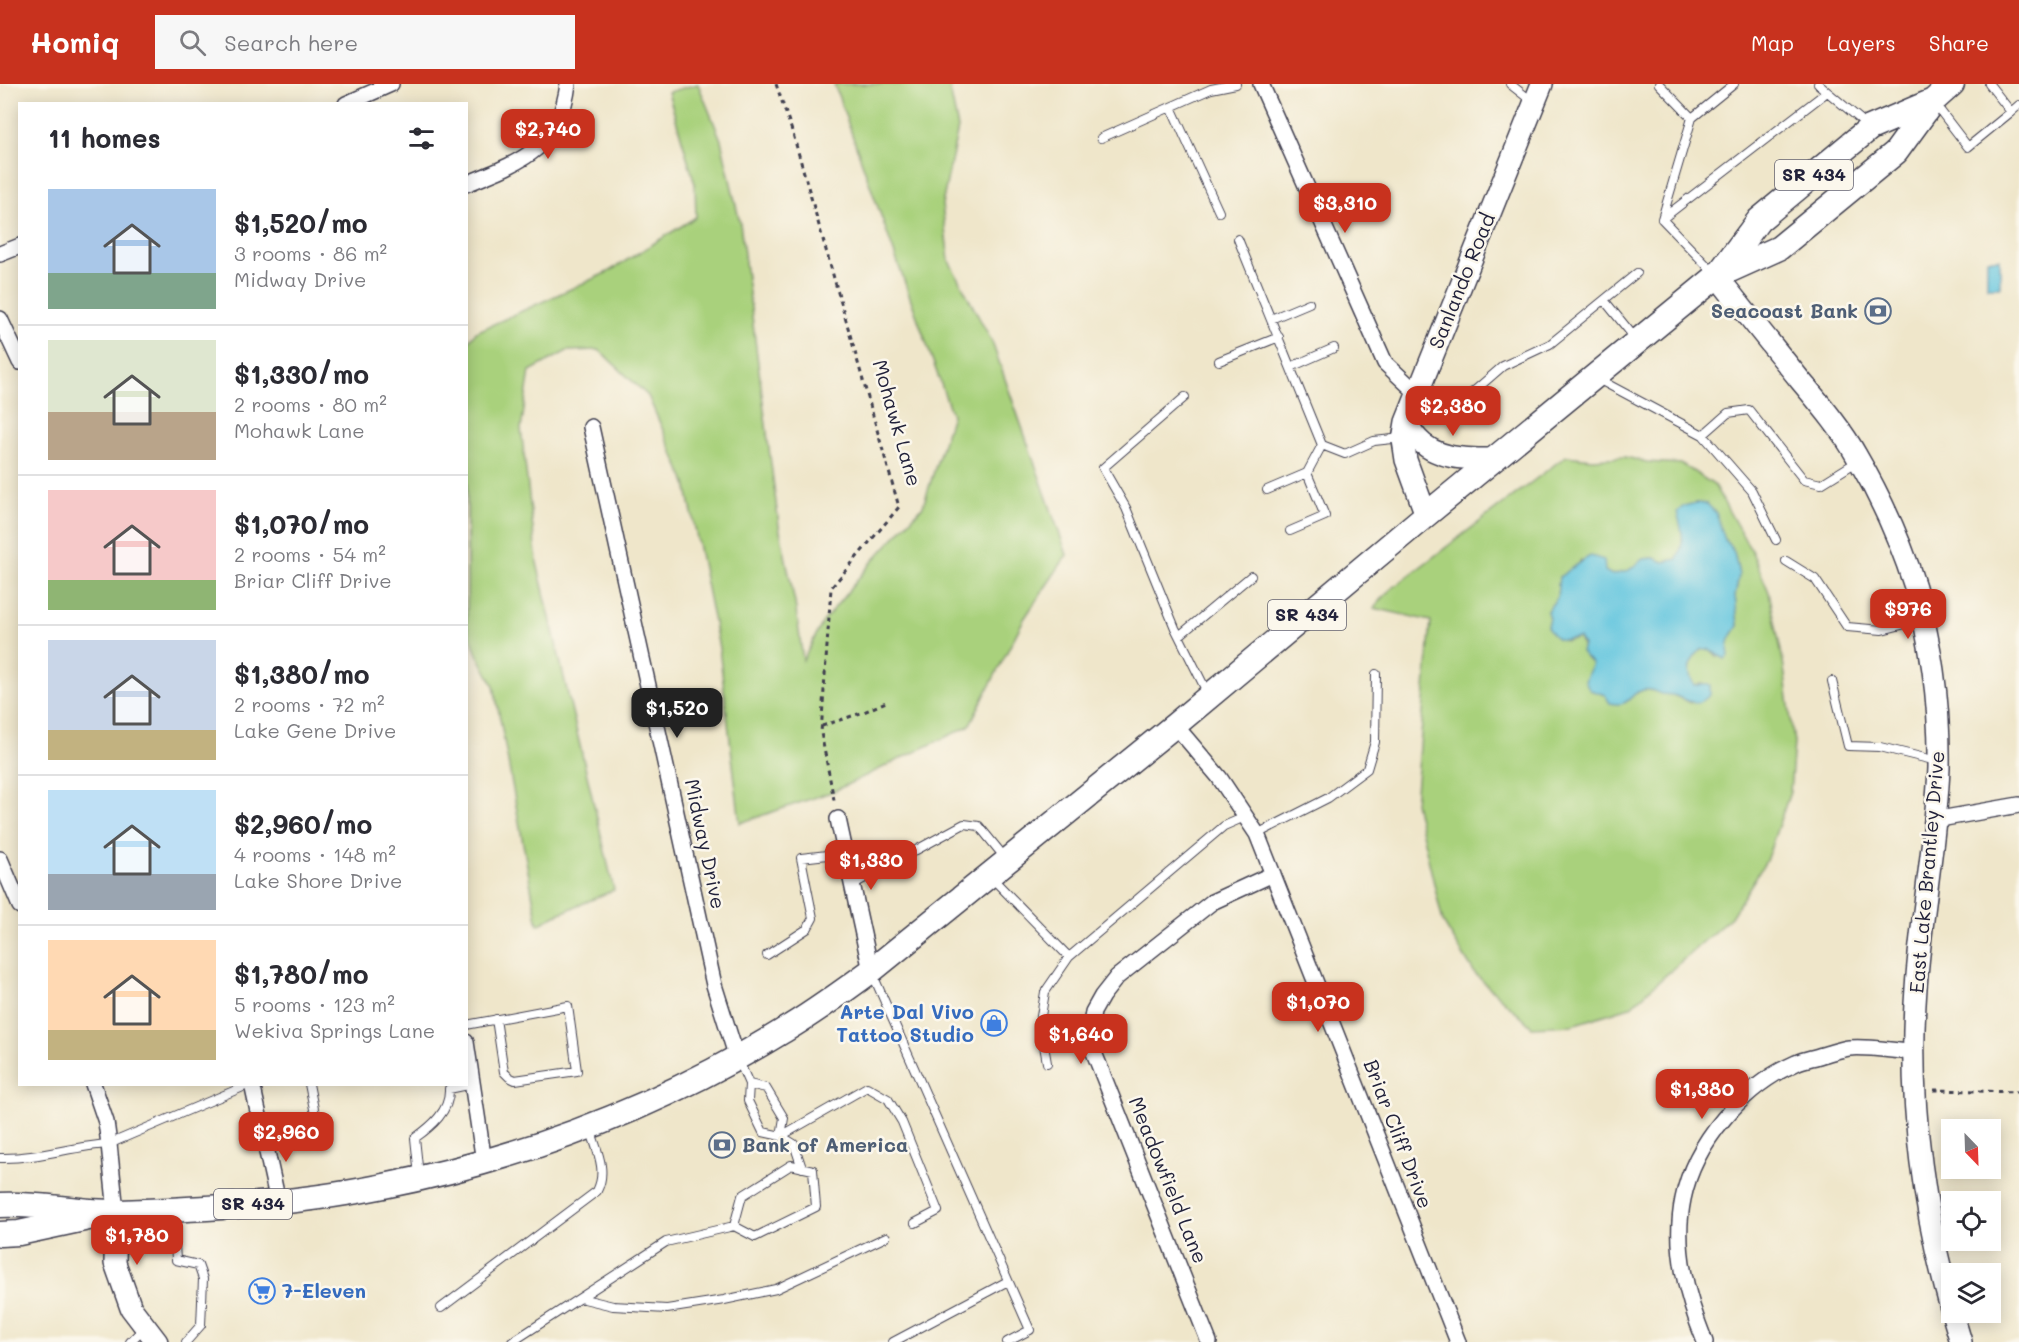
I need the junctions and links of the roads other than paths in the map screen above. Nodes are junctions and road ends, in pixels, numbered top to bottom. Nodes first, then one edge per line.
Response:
1 (391, 84) edge
2 (568, 84) edge
3 (1236, 84) edge
4 (1261, 84) edge
5 (1510, 84) edge
6 (1659, 84) edge
7 (1734, 84) edge
8 (1818, 84) edge
9 (1953, 84) edge
10 (1989, 84) edge
11 (1827, 92) junction
12 (1538, 93) edge
13 (1933, 100) junction
14 (350, 102) edge
15 (2019, 105) edge
16 (1171, 107) junction
17 (2011, 112) junction
18 (1692, 118) junction
19 (1870, 128) junction
20 (1101, 138) dead end
21 (468, 183) edge
22 (1219, 212) dead end
23 (1662, 219) junction
24 (1238, 239) dead end
25 (18, 247) edge
26 (0, 254) edge
27 (1637, 273) dead end
28 (1717, 276) junction
29 (1604, 300) junction
30 (1309, 303) dead end
31 (0, 319) edge
32 (1271, 319) junction
33 (1279, 337) junction
34 (1637, 341) junction
35 (1334, 348) dead end
36 (18, 358) edge
37 (1219, 361) dead end
38 (1291, 367) junction
39 (1594, 376) junction
40 (1417, 393) junction
41 (1185, 397) dead end
42 (1450, 411) dead end
43 (591, 428) dead end
44 (1405, 430) junction
45 (1703, 435) junction
46 (1322, 445) junction
47 (1494, 459) junction
48 (1859, 461) junction
49 (1307, 473) junction
50 (1267, 490) dead end
51 (1426, 515) junction
52 (1290, 531) dead end
53 (1776, 540) dead end
54 (1786, 561) dead end
55 (1251, 576) dead end
56 (1923, 620) junction
57 (1179, 636) junction
58 (1376, 674) dead end
59 (1832, 681) dead end
60 (1209, 696) junction
61 (1175, 725) junction
62 (1938, 761) junction
63 (2019, 805) edge
64 (1246, 816) junction
65 (838, 819) road end
66 (1935, 820) junction
67 (1257, 834) junction
68 (845, 853) junction
69 (0, 860) edge
70 (998, 867) junction
71 (1274, 874) junction
72 (852, 885) junction
73 (18, 901) edge
74 (767, 955) dead end
75 (1069, 957) junction
76 (871, 971) junction
77 (496, 1019) junction
78 (468, 1025) edge
79 (1913, 1052) junction
80 (468, 1054) edge
81 (737, 1058) junction
82 (1047, 1063) dead end
83 (473, 1084) junction
84 (749, 1084) junction
85 (468, 1085) edge
86 (94, 1086) edge
87 (246, 1086) edge
88 (251, 1086) edge
89 (309, 1086) edge
90 (463, 1086) edge
91 (589, 1127) junction
92 (262, 1131) junction
93 (781, 1137) junction
94 (110, 1144) junction
95 (0, 1158) edge
96 (484, 1162) junction
97 (802, 1168) junction
98 (420, 1178) junction
99 (278, 1202) junction
100 (0, 1205) edge
101 (173, 1209) junction
102 (116, 1212) junction
103 (915, 1223) dead end
104 (734, 1226) junction
105 (0, 1234) edge
106 (886, 1237) dead end
107 (1941, 1274) edge
108 (1008, 1281) junction
109 (580, 1298) junction
110 (441, 1308) dead end
111 (1955, 1323) edge
112 (151, 1334) edge
113 (130, 1342) edge
114 (186, 1342) edge
115 (512, 1342) edge
116 (893, 1342) edge
117 (1007, 1342) edge
118 (1209, 1342) edge
119 (1458, 1342) edge
120 (1705, 1342) edge
121 (1961, 1342) edge

1 - 14 street
2 - 21 street
3 - 16 lane
4 - 40 street
5 - 12 lane
6 - 18 lane
7 - 18 lane
8 - 11 lane
9 - 13 main road, SR 434
10 - 17 lane
11 - 19 lane
11 - 23 lane
12 - 40 street, Sanlando Road
13 - 17 lane
13 - 19 main road, SR 434
13 - 28 main road, SR 434
15 - 17 lane
16 - 20 lane
16 - 22 lane
18 - 23 lane
19 - 28 main road, SR 434
23 - 28 lane
24 - 32 lane
25 - 26 street
27 - 29 lane
28 - 34 main road, SR 434
28 - 48 street, East Lake Brantley Drive
29 - 34 lane
29 - 42 lane
30 - 32 lane
31 - 36 street
32 - 33 lane
33 - 37 lane
33 - 38 lane
34 - 39 main road, SR 434
35 - 38 lane
38 - 46 lane
39 - 45 lane
39 - 47 main road, SR 434
40 - 44 street, Sanlando Road
41 - 57 lane
43 - 81 street, Midway Drive
44 - 46 lane
44 - 47 street
44 - 51 street
45 - 48 lane
45 - 53 lane
46 - 49 lane
47 - 51 main road, SR 434
48 - 56 street, East Lake Brantley Drive
49 - 50 lane
49 - 52 lane
51 - 60 main road, SR 434
54 - 56 lane
55 - 57 lane
56 - 62 street, East Lake Brantley Drive
57 - 60 lane
58 - 67 lane
59 - 62 lane
60 - 61 main road, SR 434
61 - 64 street, Briar Cliff Drive
61 - 70 main road, SR 434
62 - 66 street, East Lake Brantley Drive
63 - 66 street
64 - 67 street, Briar Cliff Drive
64 - 75 lane
65 - 68 street
66 - 79 street, East Lake Brantley Drive
67 - 71 street, Briar Cliff Drive
68 - 72 street
68 - 74 lane
69 - 73 street
70 - 72 lane
70 - 75 lane
70 - 76 main road, SR 434
71 - 118 street, Meadowfield Lane
71 - 119 street, Briar Cliff Drive
72 - 76 street
75 - 82 lane
76 - 81 main road, SR 434
76 - 108 lane
77 - 77 lane
77 - 78 lane
79 - 107 street, East Lake Brantley Drive
79 - 120 street
80 - 83 street
81 - 84 lane
81 - 91 main road, SR 434
83 - 85 lane
83 - 96 street
84 - 93 lane
84 - 93 lane
86 - 94 street
87 - 94 lane
88 - 92 street
89 - 92 lane
90 - 98 lane
91 - 96 main road, SR 434
91 - 110 lane
92 - 99 street
93 - 97 lane
93 - 103 lane
94 - 95 lane
94 - 102 street
96 - 98 main road, SR 434
97 - 104 lane
97 - 104 lane
98 - 99 main road, SR 434
99 - 101 main road, SR 434
100 - 102 main road, SR 434
101 - 102 main road, SR 434
101 - 114 lane
102 - 105 main road, SR 434
102 - 112 street
104 - 109 lane
106 - 109 lane
108 - 116 lane
108 - 117 lane
109 - 115 lane
111 - 121 street, East Lake Brantley Drive
112 - 113 lane

